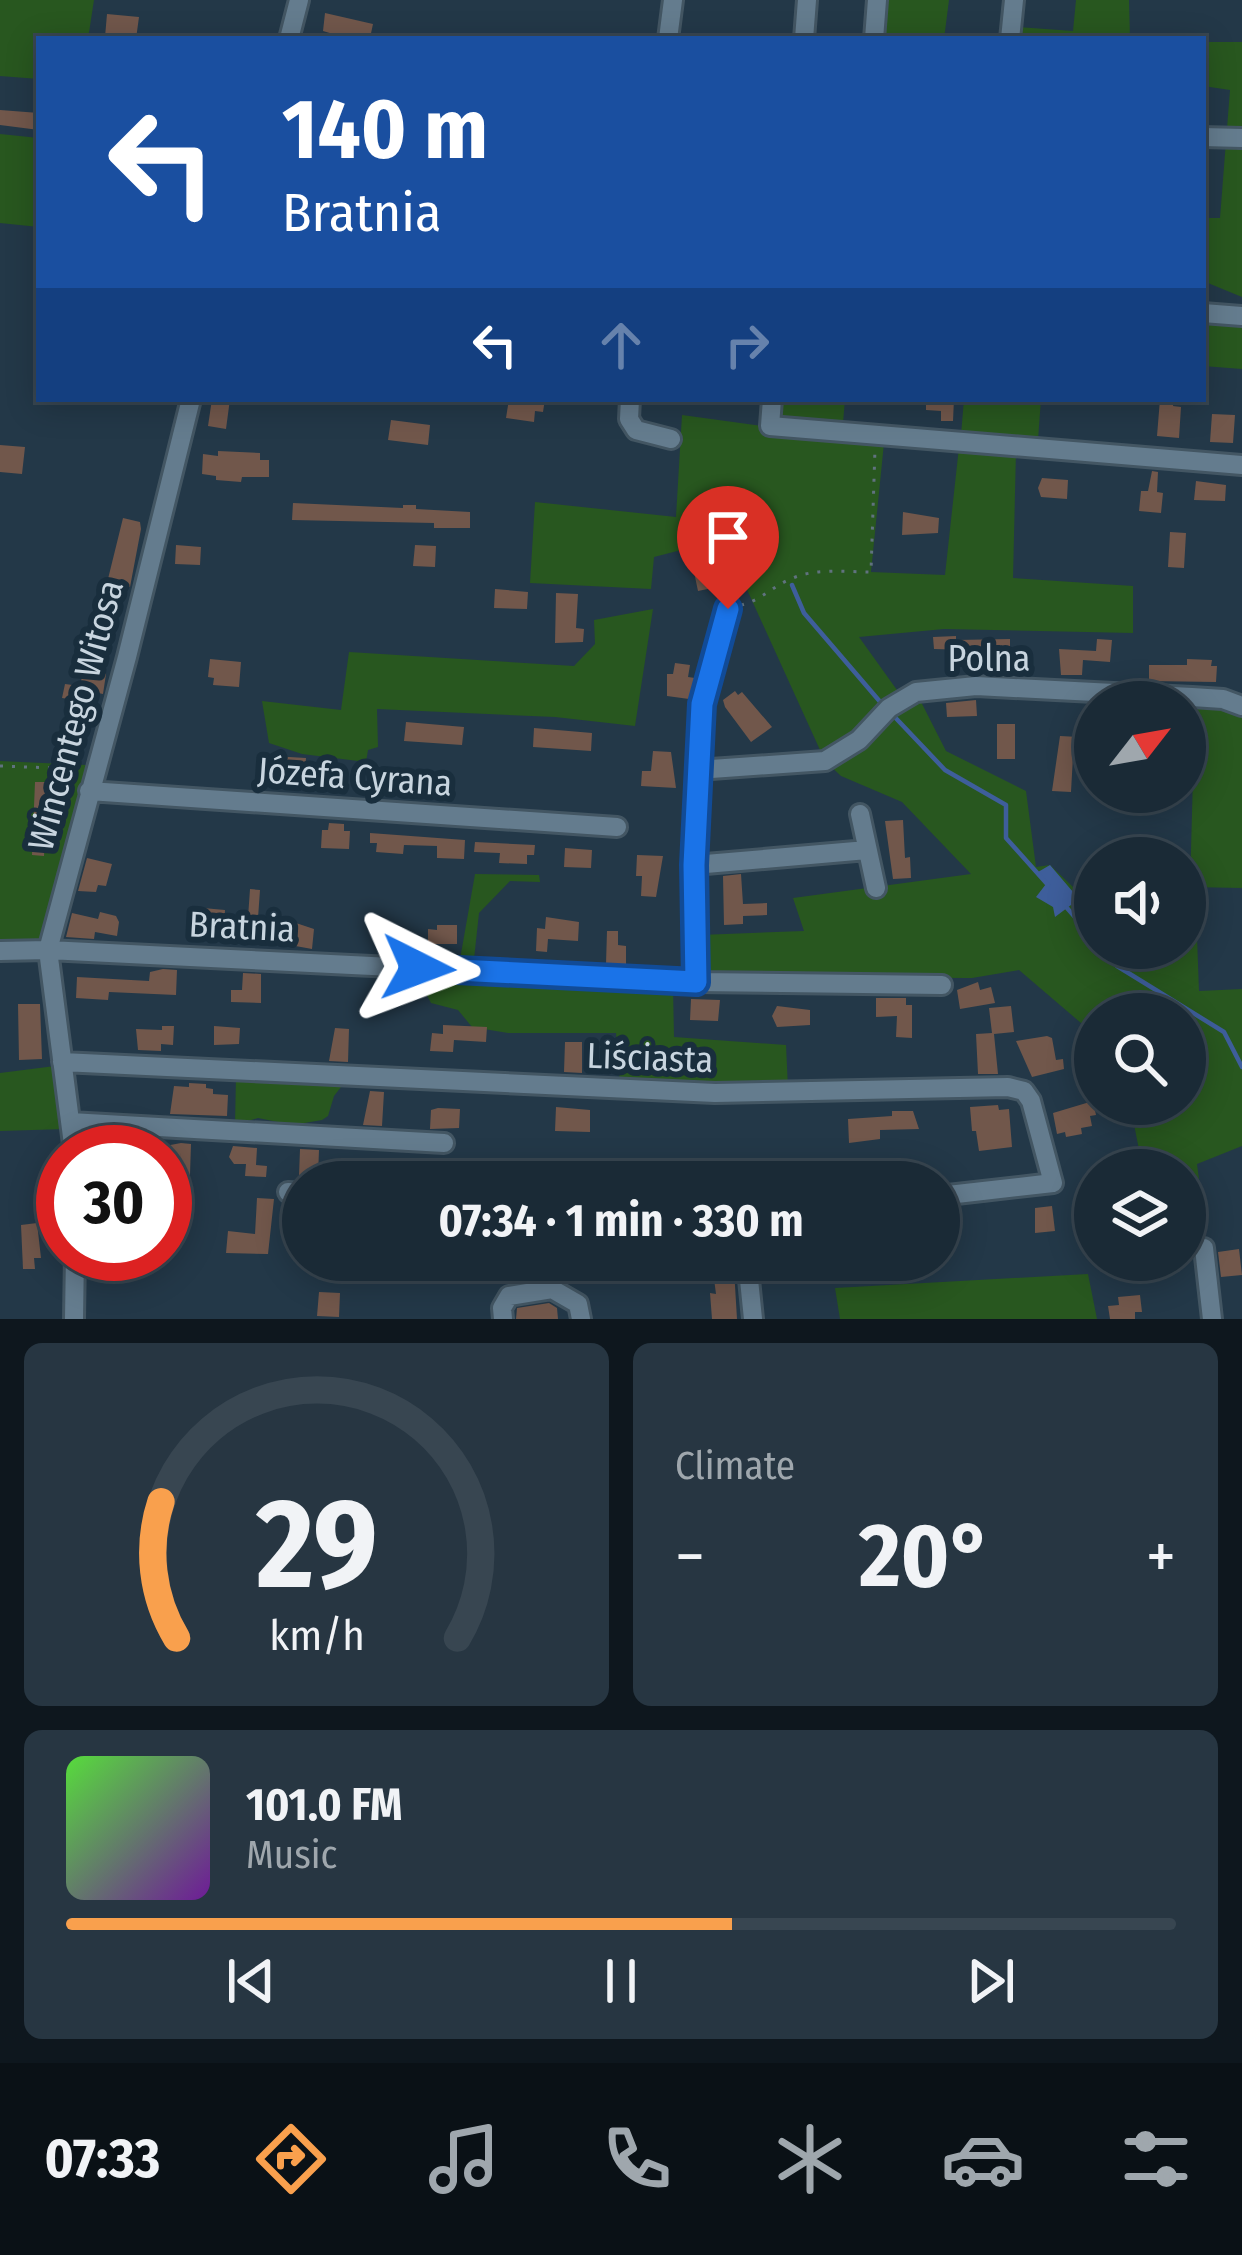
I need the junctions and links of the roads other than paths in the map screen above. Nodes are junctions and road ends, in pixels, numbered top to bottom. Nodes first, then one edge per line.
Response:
1 (299, 0) edge
2 (673, 0) edge
3 (807, 0) edge
4 (877, 0) edge
5 (1015, 0) edge
6 (290, 36) edge
7 (668, 36) edge
8 (803, 36) edge
9 (874, 36) edge
10 (1010, 36) edge
11 (1206, 137) edge
12 (1242, 138) edge
13 (1206, 313) edge
14 (1242, 316) edge
15 (190, 402) edge
16 (630, 402) edge
17 (772, 402) edge
18 (671, 439) dead end
19 (1242, 465) edge
20 (728, 609) road end
21 (1242, 706) edge
22 (697, 770) junction
23 (89, 791) junction
24 (860, 814) dead end
25 (617, 827) dead end
26 (867, 850) junction
27 (694, 865) junction
28 (876, 888) dead end
29 (48, 950) junction
30 (0, 951) edge
31 (696, 982) junction
32 (942, 985) dead end
33 (62, 1062) junction
34 (70, 1122) junction
35 (70, 1125) edge
36 (444, 1143) dead end
37 (960, 1194) edge
38 (1206, 1266) edge
39 (75, 1281) edge
40 (749, 1281) edge
41 (74, 1319) edge
42 (502, 1319) edge
43 (581, 1319) edge
44 (753, 1319) edge
45 (1212, 1319) edge

1 - 6 street
2 - 7 street
3 - 8 street
4 - 9 street
5 - 10 street
11 - 12 street
13 - 14 street
15 - 23 street, Wincentego Witosa
16 - 18 street
17 - 19 street
20 - 22 street
21 - 22 street, Polna
22 - 27 street
23 - 25 street, Józefa Cyrana
23 - 29 street, Wincentego Witosa
24 - 26 street
26 - 27 street
26 - 28 street
27 - 31 street
29 - 30 street, Bratnia
29 - 31 street, Bratnia
29 - 33 street, Wincentego Witosa
31 - 32 street, Bratnia
33 - 34 street, Wincentego Witosa
33 - 37 street, Liściasta
34 - 35 street, Wincentego Witosa
34 - 36 street
38 - 45 street
39 - 41 street
40 - 44 street
42 - 43 street

